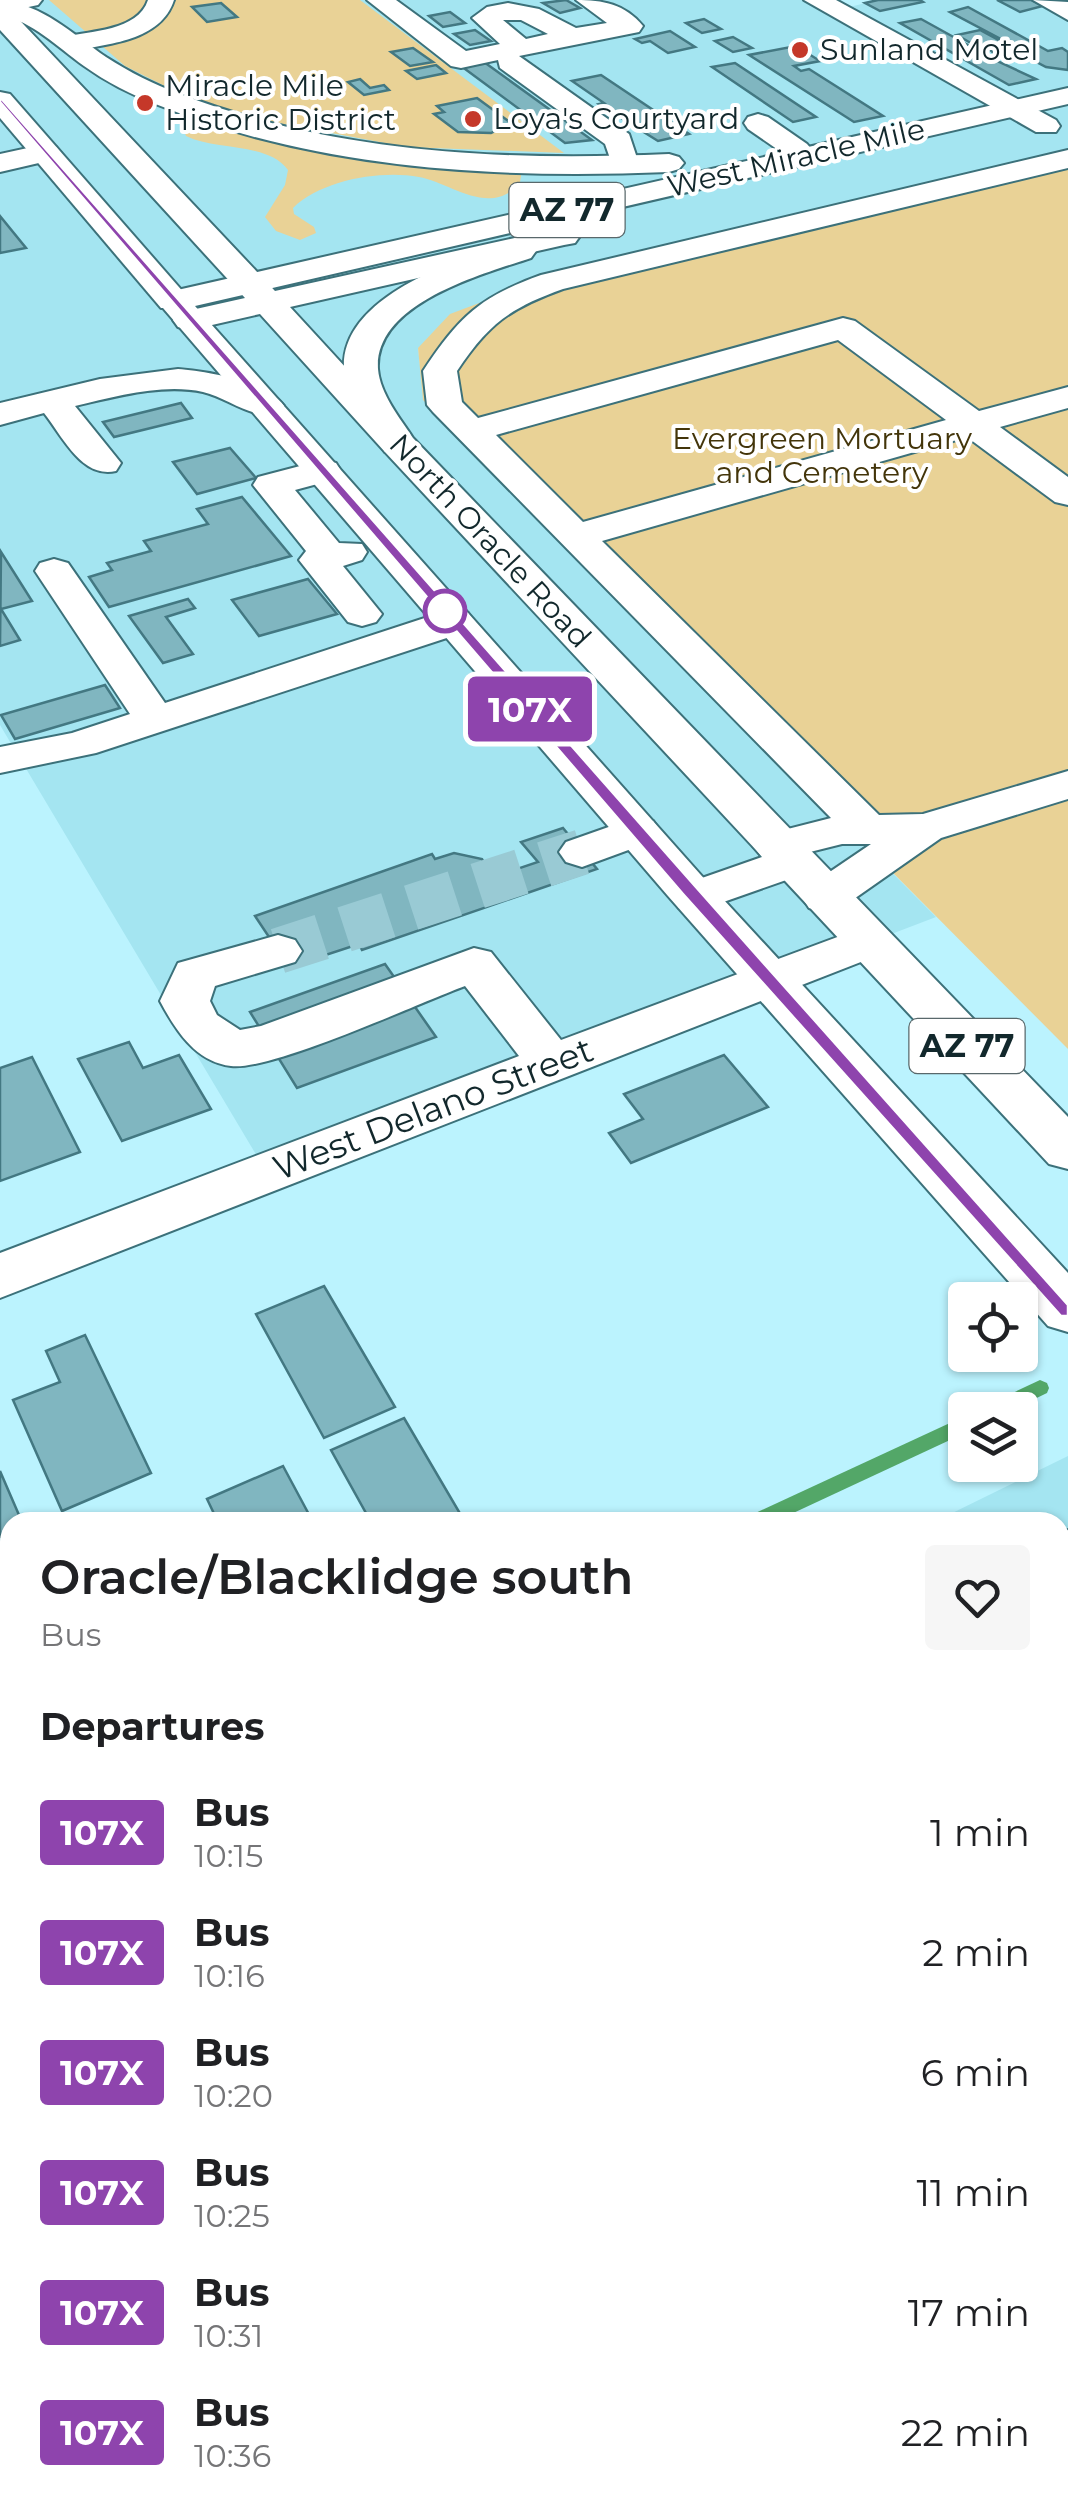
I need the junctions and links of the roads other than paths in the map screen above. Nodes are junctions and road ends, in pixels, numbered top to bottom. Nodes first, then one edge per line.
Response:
1 (29, 0) edge
2 (161, 0) edge
3 (464, 0) edge
4 (589, 0) edge
5 (817, 0) edge
6 (1046, 0) edge
7 (424, 3) dead end
8 (386, 5) edge
9 (0, 8) edge
10 (1068, 12) edge
11 (487, 16) junction
12 (572, 38) junction
13 (72, 42) junction
14 (515, 55) junction
15 (958, 76) junction
16 (908, 87) dead end
17 (1068, 96) edge
18 (0, 100) edge
19 (1014, 108) junction
20 (758, 123) dead end
21 (1061, 126) edge
22 (886, 138) junction
23 (798, 150) junction
24 (46, 153) junction
25 (1068, 159) edge
26 (0, 163) edge
27 (624, 164) junction
28 (564, 236) junction
29 (259, 293) junction
30 (196, 327) junction
31 (102, 390) junction
32 (1068, 397) edge
33 (52, 401) junction
34 (266, 406) junction
35 (0, 414) edge
36 (974, 424) junction
37 (472, 430) junction
38 (398, 444) junction
39 (103, 463) dead end
40 (323, 471) junction
41 (1068, 494) edge
42 (576, 536) junction
43 (384, 542) junction
44 (331, 556) junction
45 (54, 571) dead end
46 (442, 608) junction
47 (362, 614) junction
48 (349, 654) junction
49 (155, 718) junction
50 (0, 760) edge
51 (1068, 785) edge
52 (926, 828) junction
53 (868, 830) junction
54 (637, 832) junction
55 (582, 852) tunnel mouth
56 (785, 854) junction
57 (695, 897) junction
58 (825, 897) junction
59 (867, 942) junction
60 (278, 950) tunnel mouth
61 (768, 979) junction
62 (550, 1063) junction
63 (1068, 1150) edge
64 (0, 1276) edge
65 (1068, 1310) edge

1 - 9 main road
2 - 13 main road
3 - 11 main road
4 - 12 main road
5 - 15 main road
6 - 10 main road
7 - 8 main road
8 - 14 main road
9 - 13 main road
9 - 29 main road, North Oracle Road
11 - 12 main road
11 - 14 main road
12 - 14 main road
13 - 27 main road
14 - 27 main road
15 - 16 main road
15 - 19 main road
17 - 19 main road, West Miracle Mile / AZ 77
18 - 24 main road
19 - 21 main road
19 - 22 main road, West Miracle Mile / AZ 77
20 - 23 main road
21 - 25 main road
21 - 28 main road, West Miracle Mile / AZ 77
22 - 23 main road
22 - 29 main road, West Miracle Mile / AZ 77
23 - 27 main road
24 - 26 main road
24 - 30 main road
25 - 37 main road
28 - 29 main road, West Miracle Mile / AZ 77
28 - 38 main road, AZ 77
29 - 30 main road, West Miracle Mile / AZ 77
29 - 38 main road, North Oracle Road
30 - 31 main road
30 - 34 main road, AZ 77
31 - 33 main road
31 - 34 main road
32 - 36 main road
33 - 35 main road
33 - 39 main road
34 - 40 main road, AZ 77
36 - 37 main road
36 - 41 main road
36 - 42 main road
37 - 42 main road
38 - 56 main road, North Oracle Road / AZ 77
40 - 43 main road, AZ 77
40 - 44 main road
42 - 53 main road
43 - 44 main road
43 - 46 main road, AZ 77
44 - 47 main road
45 - 49 main road
46 - 47 main road
46 - 48 main road
46 - 54 main road, AZ 77
47 - 48 main road
48 - 49 main road
49 - 50 main road
51 - 52 main road
52 - 53 main road
52 - 58 main road
53 - 56 main road
54 - 55 main road
54 - 57 main road, AZ 77
56 - 57 main road
56 - 58 main road, North Oracle Road / AZ 77
57 - 61 main road, AZ 77
58 - 59 main road, North Oracle Road / AZ 77
59 - 61 main road, West Delano Street
59 - 63 main road, North Oracle Road / AZ 77
60 - 62 main road
61 - 62 main road, West Delano Street
61 - 65 main road, AZ 77
62 - 64 main road, West Delano Street

